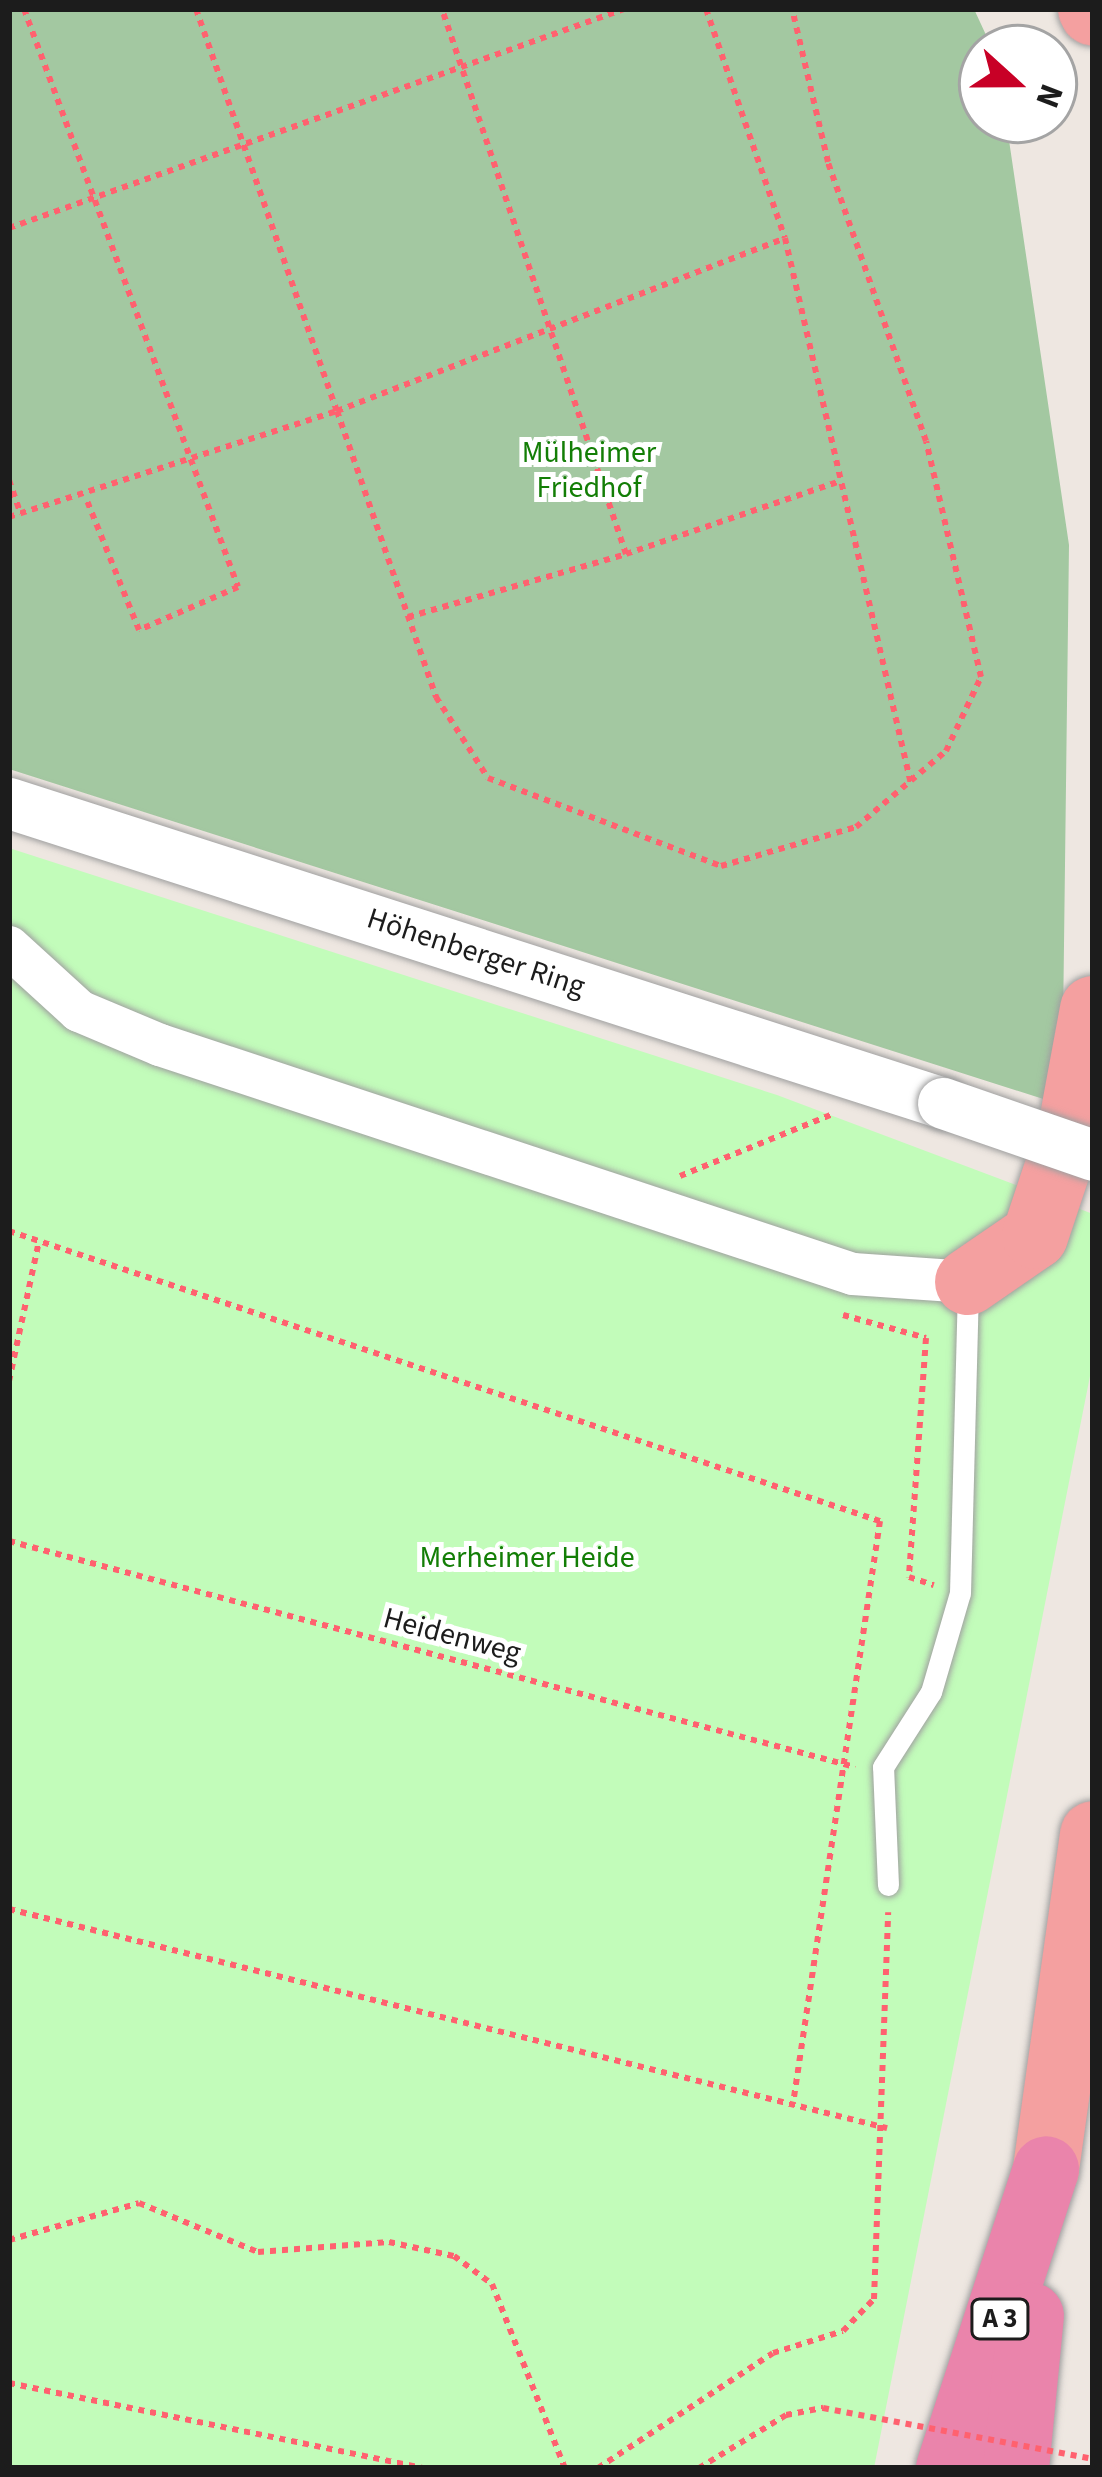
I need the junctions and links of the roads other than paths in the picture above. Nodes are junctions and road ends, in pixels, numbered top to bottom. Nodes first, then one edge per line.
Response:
1 (16, 814) edge
2 (9, 947) edge
3 (1093, 1009) edge
4 (1093, 1155) edge
5 (968, 1282) junction
6 (1093, 1834) edge
7 (888, 1885) road end
8 (1046, 2169) junction
9 (949, 2468) edge
10 (1016, 2468) edge

1 - 4 street, Höhenberger Ring, bridge
2 - 5 street
3 - 5 highway
5 - 7 lane
6 - 8 highway
8 - 9 highway, A 3
8 - 10 highway

